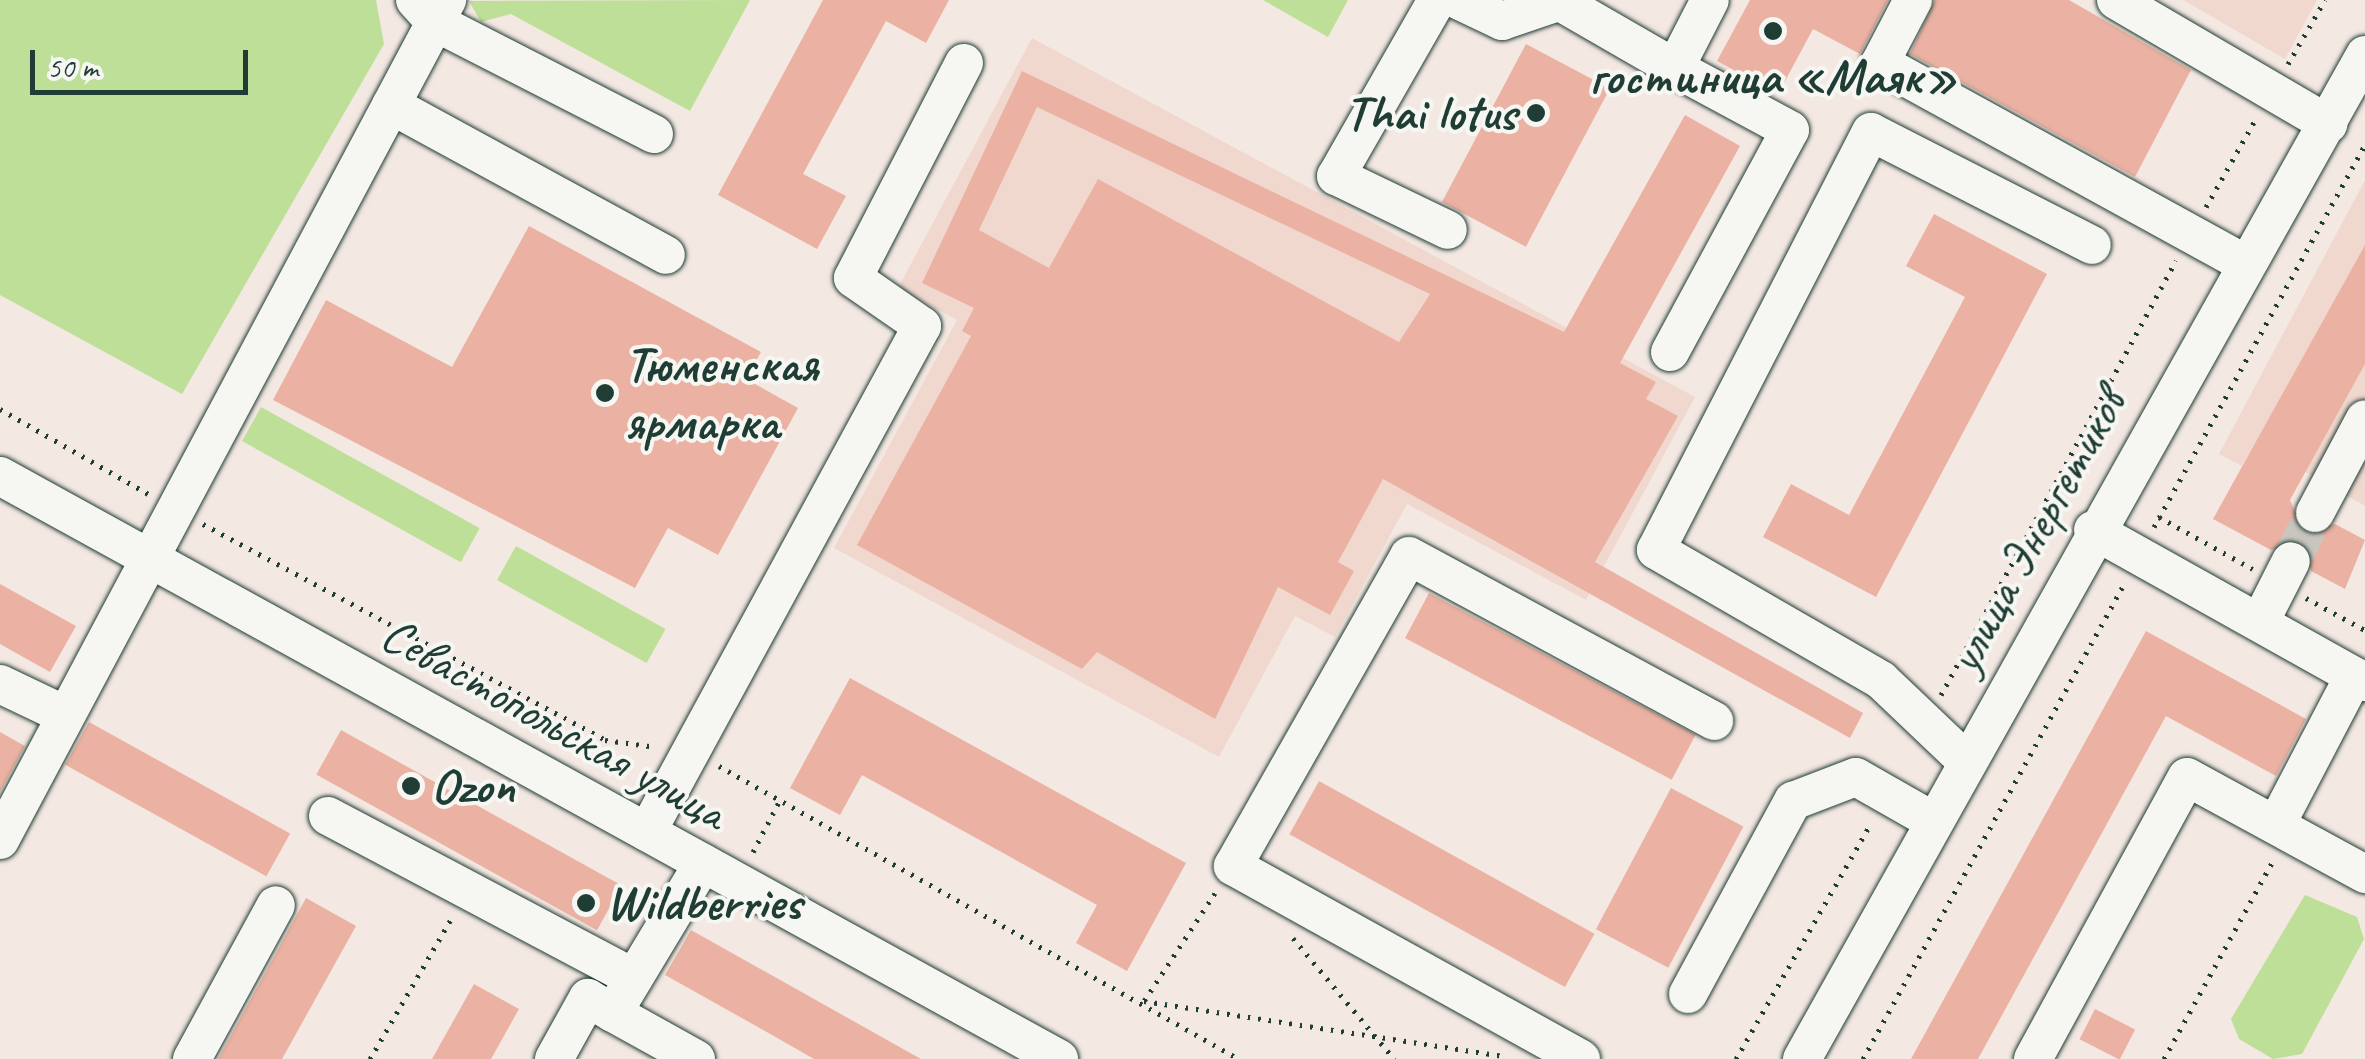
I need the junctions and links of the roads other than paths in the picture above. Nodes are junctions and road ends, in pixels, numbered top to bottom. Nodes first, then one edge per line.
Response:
1 (1437, 0) edge
2 (1458, 0) edge
3 (1710, 0) edge
4 (1912, 0) edge
5 (2116, 0) edge
6 (1556, 1) edge
7 (433, 7) edge
8 (2365, 56) edge
9 (964, 63) dead end
10 (1675, 68) junction
11 (391, 104) junction
12 (2328, 124) junction
13 (654, 134) dead end
14 (1448, 230) dead end
15 (2092, 244) dead end
16 (666, 255) dead end
17 (2244, 263) junction
18 (1670, 352) dead end
19 (2365, 419) edge
20 (0, 476) edge
21 (2315, 514) tunnel mouth
22 (2092, 530) junction
23 (146, 556) junction
24 (2291, 561) tunnel mouth
25 (2260, 622) junction
26 (2359, 679) edge
27 (0, 684) edge
28 (64, 715) junction
29 (1714, 722) dead end
30 (1966, 760) junction
31 (328, 816) dead end
32 (1933, 821) junction
33 (2282, 828) junction
34 (647, 832) junction
35 (0, 840) edge
36 (703, 863) junction
37 (2365, 874) edge
38 (276, 905) dead end
39 (634, 978) junction
40 (1688, 994) dead end
41 (613, 1014) junction
42 (192, 1059) edge
43 (554, 1059) edge
44 (696, 1059) edge
45 (1060, 1059) edge
46 (1581, 1059) edge
47 (1802, 1059) edge
48 (2034, 1059) edge

1 - 14 street
2 - 6 street
3 - 10 street
4 - 17 street
5 - 12 street
6 - 10 street
7 - 11 street
7 - 13 street
8 - 12 street, улица Энергетиков
9 - 34 street
10 - 18 street
11 - 16 street
11 - 23 street
12 - 17 street, улица Энергетиков
15 - 30 street
17 - 22 street, улица Энергетиков
19 - 21 street
20 - 23 street, Севастопольская улица
22 - 25 street
22 - 30 street, улица Энергетиков
23 - 28 street
23 - 34 street, Севастопольская улица
24 - 25 street
25 - 26 street
26 - 33 street
27 - 28 street
28 - 35 street
29 - 46 street
30 - 32 street, улица Энергетиков
31 - 39 street
32 - 40 street
32 - 47 street, улица Энергетиков
33 - 37 street
33 - 48 street
34 - 36 street, Севастопольская улица
36 - 39 street
36 - 45 street, Севастопольская улица
38 - 42 street
39 - 41 street
41 - 43 street
41 - 44 street

